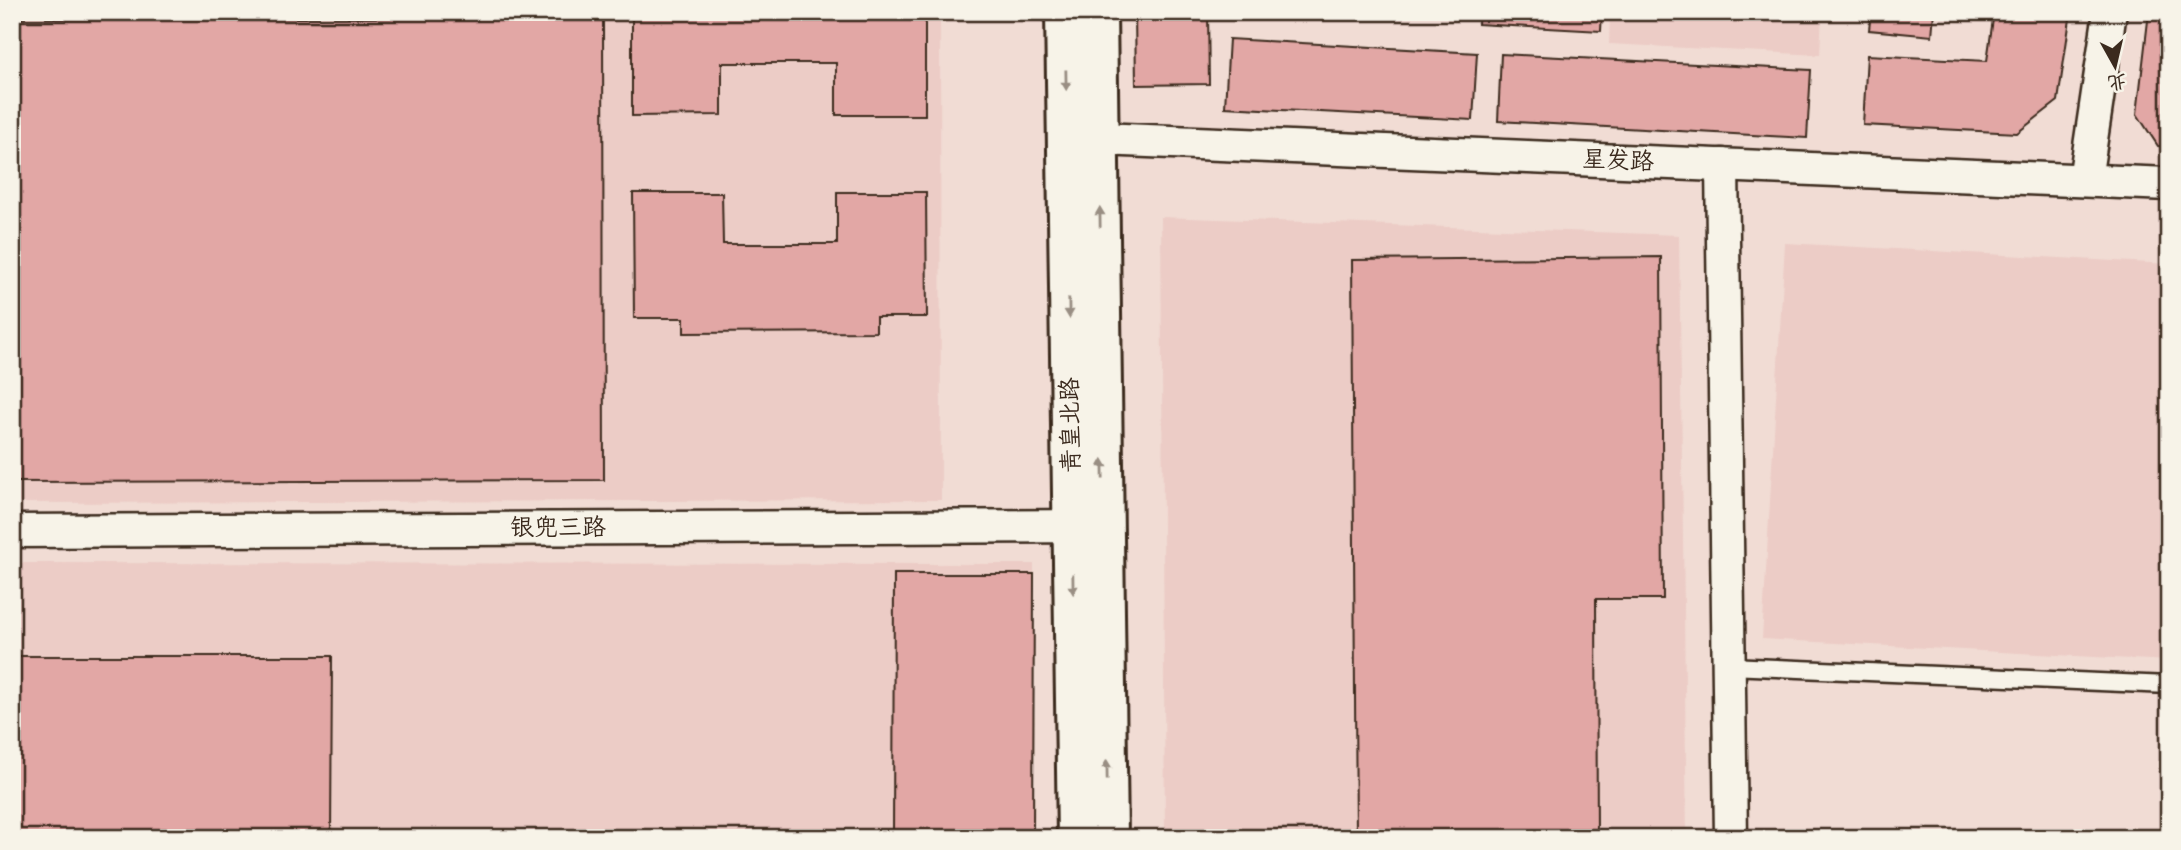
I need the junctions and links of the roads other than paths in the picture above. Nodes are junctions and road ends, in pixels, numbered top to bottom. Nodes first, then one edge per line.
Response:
1 (1065, 12) edge
2 (1097, 12) edge
3 (2110, 12) edge
4 (1083, 138) junction
5 (1722, 165) junction
6 (2085, 180) junction
7 (2169, 184) edge
8 (1088, 526) junction
9 (12, 531) edge
10 (1729, 666) junction
11 (2169, 685) edge
12 (1076, 838) edge
13 (1108, 838) edge
14 (1731, 838) edge

1 -> 4 street, 青皇北路
2 - 4 street, 青皇北路
3 - 6 street
4 - 5 street, 星发路
4 - 8 street, 青皇北路
5 - 6 street, 星发路
5 - 10 street
6 - 7 street, 星发路
8 - 9 street, 银兜三路
8 -> 12 street, 青皇北路
13 -> 8 street, 青皇北路
10 - 11 lane
10 - 14 street

